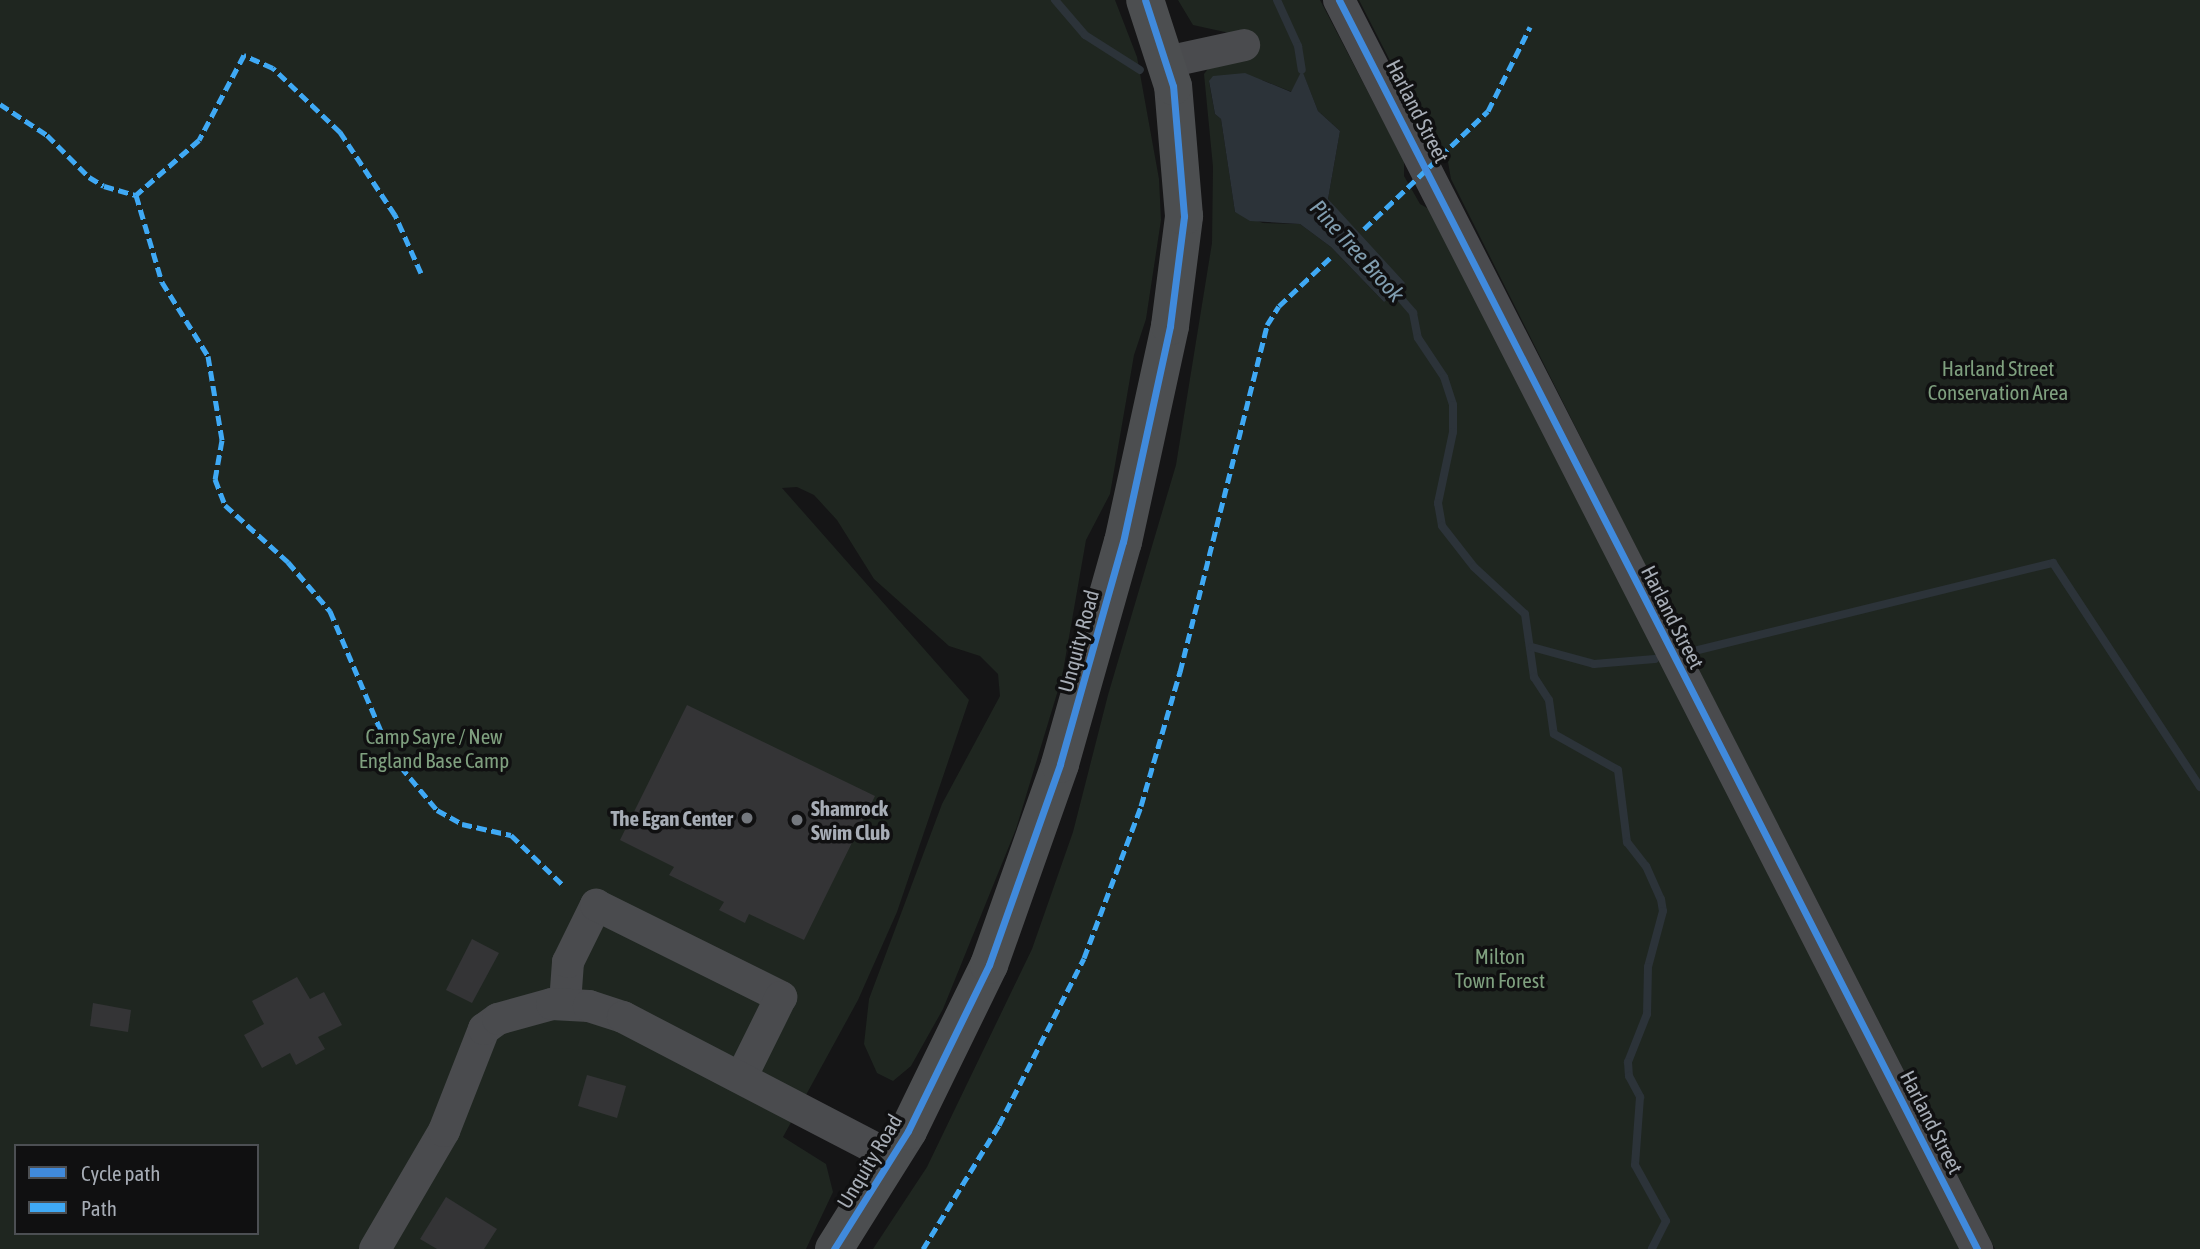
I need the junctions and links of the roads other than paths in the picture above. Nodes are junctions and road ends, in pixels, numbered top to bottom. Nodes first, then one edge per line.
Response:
1 (1145, 0) edge
2 (1339, 0) edge
3 (1244, 46) dead end
4 (1167, 62) junction
5 (565, 1003) junction
6 (741, 1078) junction
7 (892, 1157) junction
8 (375, 1249) edge
9 (834, 1249) edge
10 (1977, 1249) edge

1 - 4 main road, Unquity Road
2 - 10 street, Harland Street
3 - 4 street
4 - 7 main road, Unquity Road
5 - 6 street
5 - 6 street
5 - 8 street
6 - 7 street
7 - 9 main road, Unquity Road

